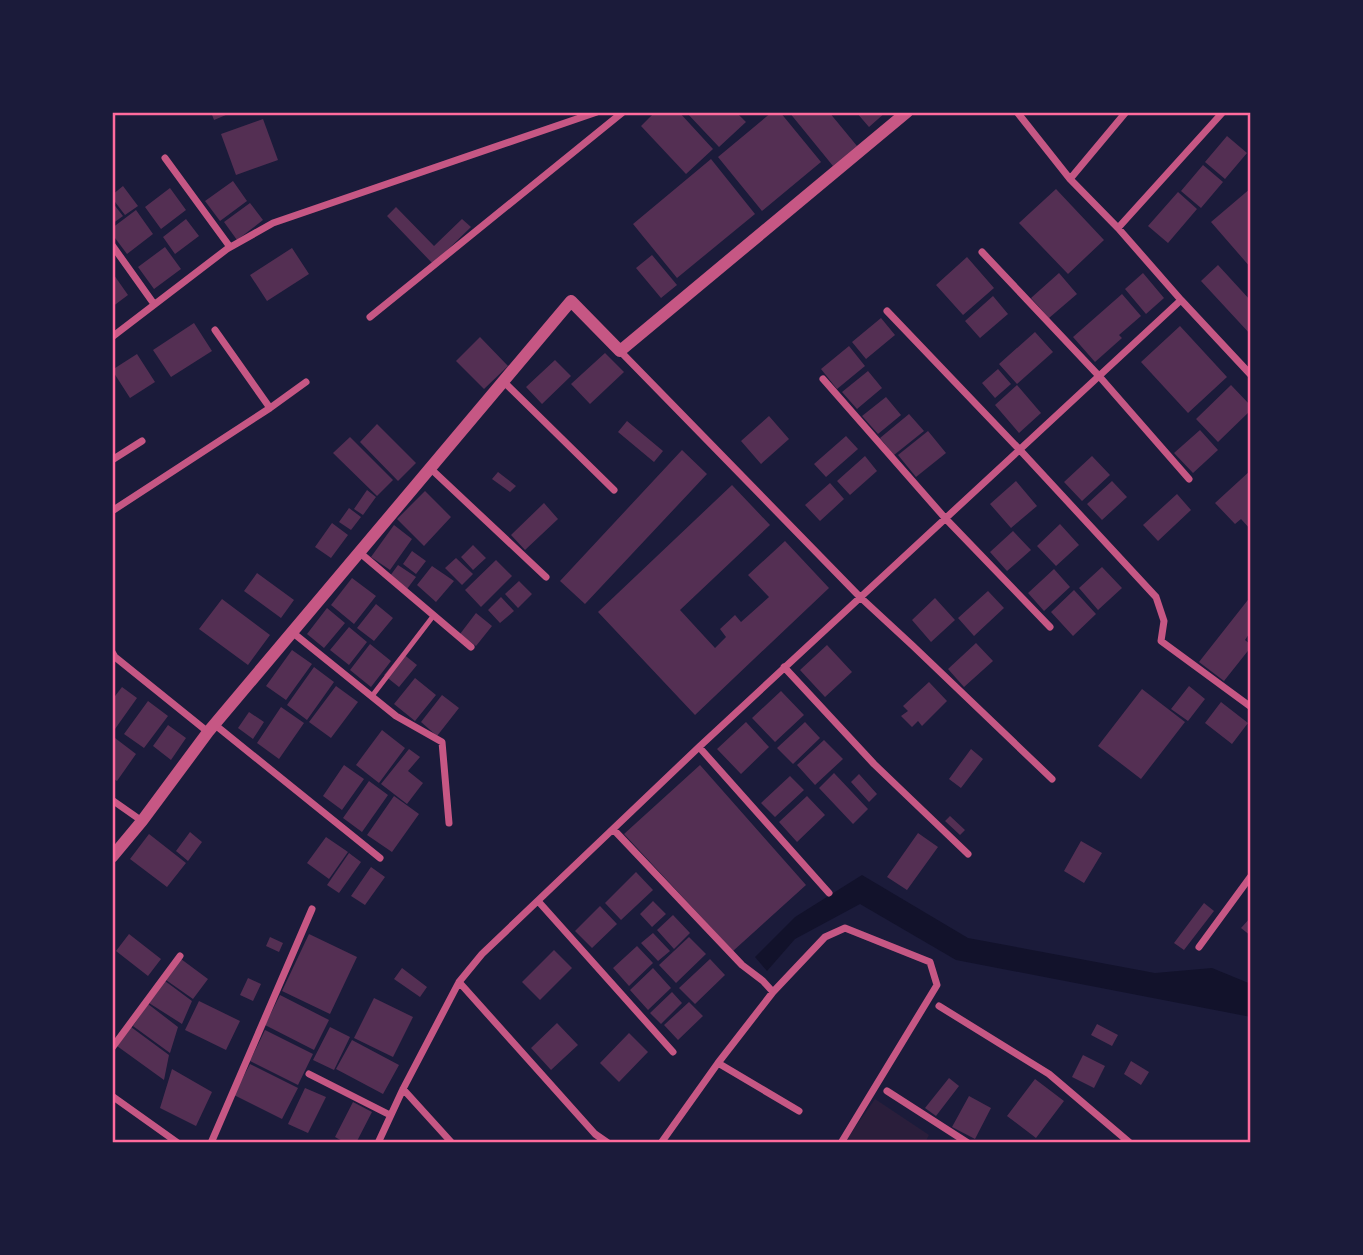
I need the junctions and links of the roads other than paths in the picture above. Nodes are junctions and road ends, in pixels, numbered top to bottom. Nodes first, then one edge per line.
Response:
1 (597, 112) edge
2 (623, 112) edge
3 (907, 112) edge
4 (1017, 112) edge
5 (1126, 112) edge
6 (1223, 112) edge
7 (165, 158) dead end
8 (1070, 179) junction
9 (1118, 228) junction
10 (112, 245) edge
11 (230, 247) junction
12 (982, 252) dead end
13 (1181, 300) junction
14 (154, 304) junction
15 (887, 311) dead end
16 (370, 317) dead end
17 (215, 330) dead end
18 (112, 337) edge
19 (620, 351) junction
20 (1251, 375) edge
21 (1098, 376) junction
22 (823, 379) dead end
23 (503, 381) junction
24 (306, 382) dead end
25 (270, 408) junction
26 (142, 442) dead end
27 (1019, 449) junction
28 (112, 460) edge
29 (430, 468) junction
30 (1189, 480) dead end
31 (614, 490) dead end
32 (112, 511) edge
33 (946, 518) junction
34 (359, 552) junction
35 (546, 577) dead end
36 (860, 597) junction
37 (434, 615) junction
38 (1051, 626) dead end
39 (292, 632) junction
40 (471, 647) dead end
41 (112, 652) edge
42 (784, 667) junction
43 (372, 696) junction
44 (1251, 707) edge
45 (211, 728) junction
46 (699, 747) junction
47 (1052, 779) dead end
48 (112, 800) edge
49 (142, 821) junction
50 (449, 823) dead end
51 (613, 829) junction
52 (968, 854) dead end
53 (112, 857) edge
54 (380, 858) dead end
55 (1251, 876) edge
56 (829, 893) dead end
57 (538, 901) junction
58 (312, 909) dead end
59 (1199, 947) dead end
60 (180, 956) dead end
61 (459, 982) junction
62 (773, 992) junction
63 (939, 1006) dead end
64 (112, 1048) edge
65 (673, 1052) dead end
66 (718, 1063) junction
67 (309, 1074) dead end
68 (402, 1089) junction
69 (887, 1091) dead end
70 (112, 1096) edge
71 (799, 1111) dead end
72 (390, 1115) junction
73 (178, 1143) edge
74 (211, 1143) edge
75 (378, 1143) edge
76 (452, 1143) edge
77 (608, 1143) edge
78 (661, 1143) edge
79 (841, 1143) edge
80 (968, 1143) edge
81 (1130, 1143) edge

1 - 11 street
2 - 16 street
3 - 19 street
4 - 8 street
5 - 8 street
6 - 9 street
7 - 11 street
8 - 9 street
9 - 13 street
10 - 14 street
11 - 14 street
12 - 21 street
13 - 20 street
13 - 21 street
14 - 18 street
15 - 27 street
17 - 25 street
19 - 23 street
19 - 36 street
21 - 27 street
21 - 30 street
22 - 33 street
23 - 29 street
23 - 31 street
24 - 25 street
25 - 32 street
26 - 28 street
27 - 33 street
27 - 44 street
29 - 34 street
29 - 35 street
33 - 36 street
33 - 38 street
34 - 37 street
34 - 39 street
36 - 42 street
36 - 47 street
37 - 40 street
37 - 43 lane
39 - 43 street
39 - 45 street
41 - 45 street
42 - 46 street
42 - 52 street
43 - 50 street
45 - 49 street
45 - 54 street
46 - 51 street
46 - 56 street
48 - 49 street
49 - 53 street
51 - 57 street
51 - 62 street
55 - 59 street
57 - 61 street
57 - 65 street
58 - 74 street
60 - 64 street
61 - 68 street
61 - 77 street
62 - 66 street
62 - 79 street
63 - 81 street
66 - 71 street
66 - 78 street
67 - 72 street
68 - 72 street
68 - 76 street
69 - 80 street
70 - 73 street
72 - 75 street

